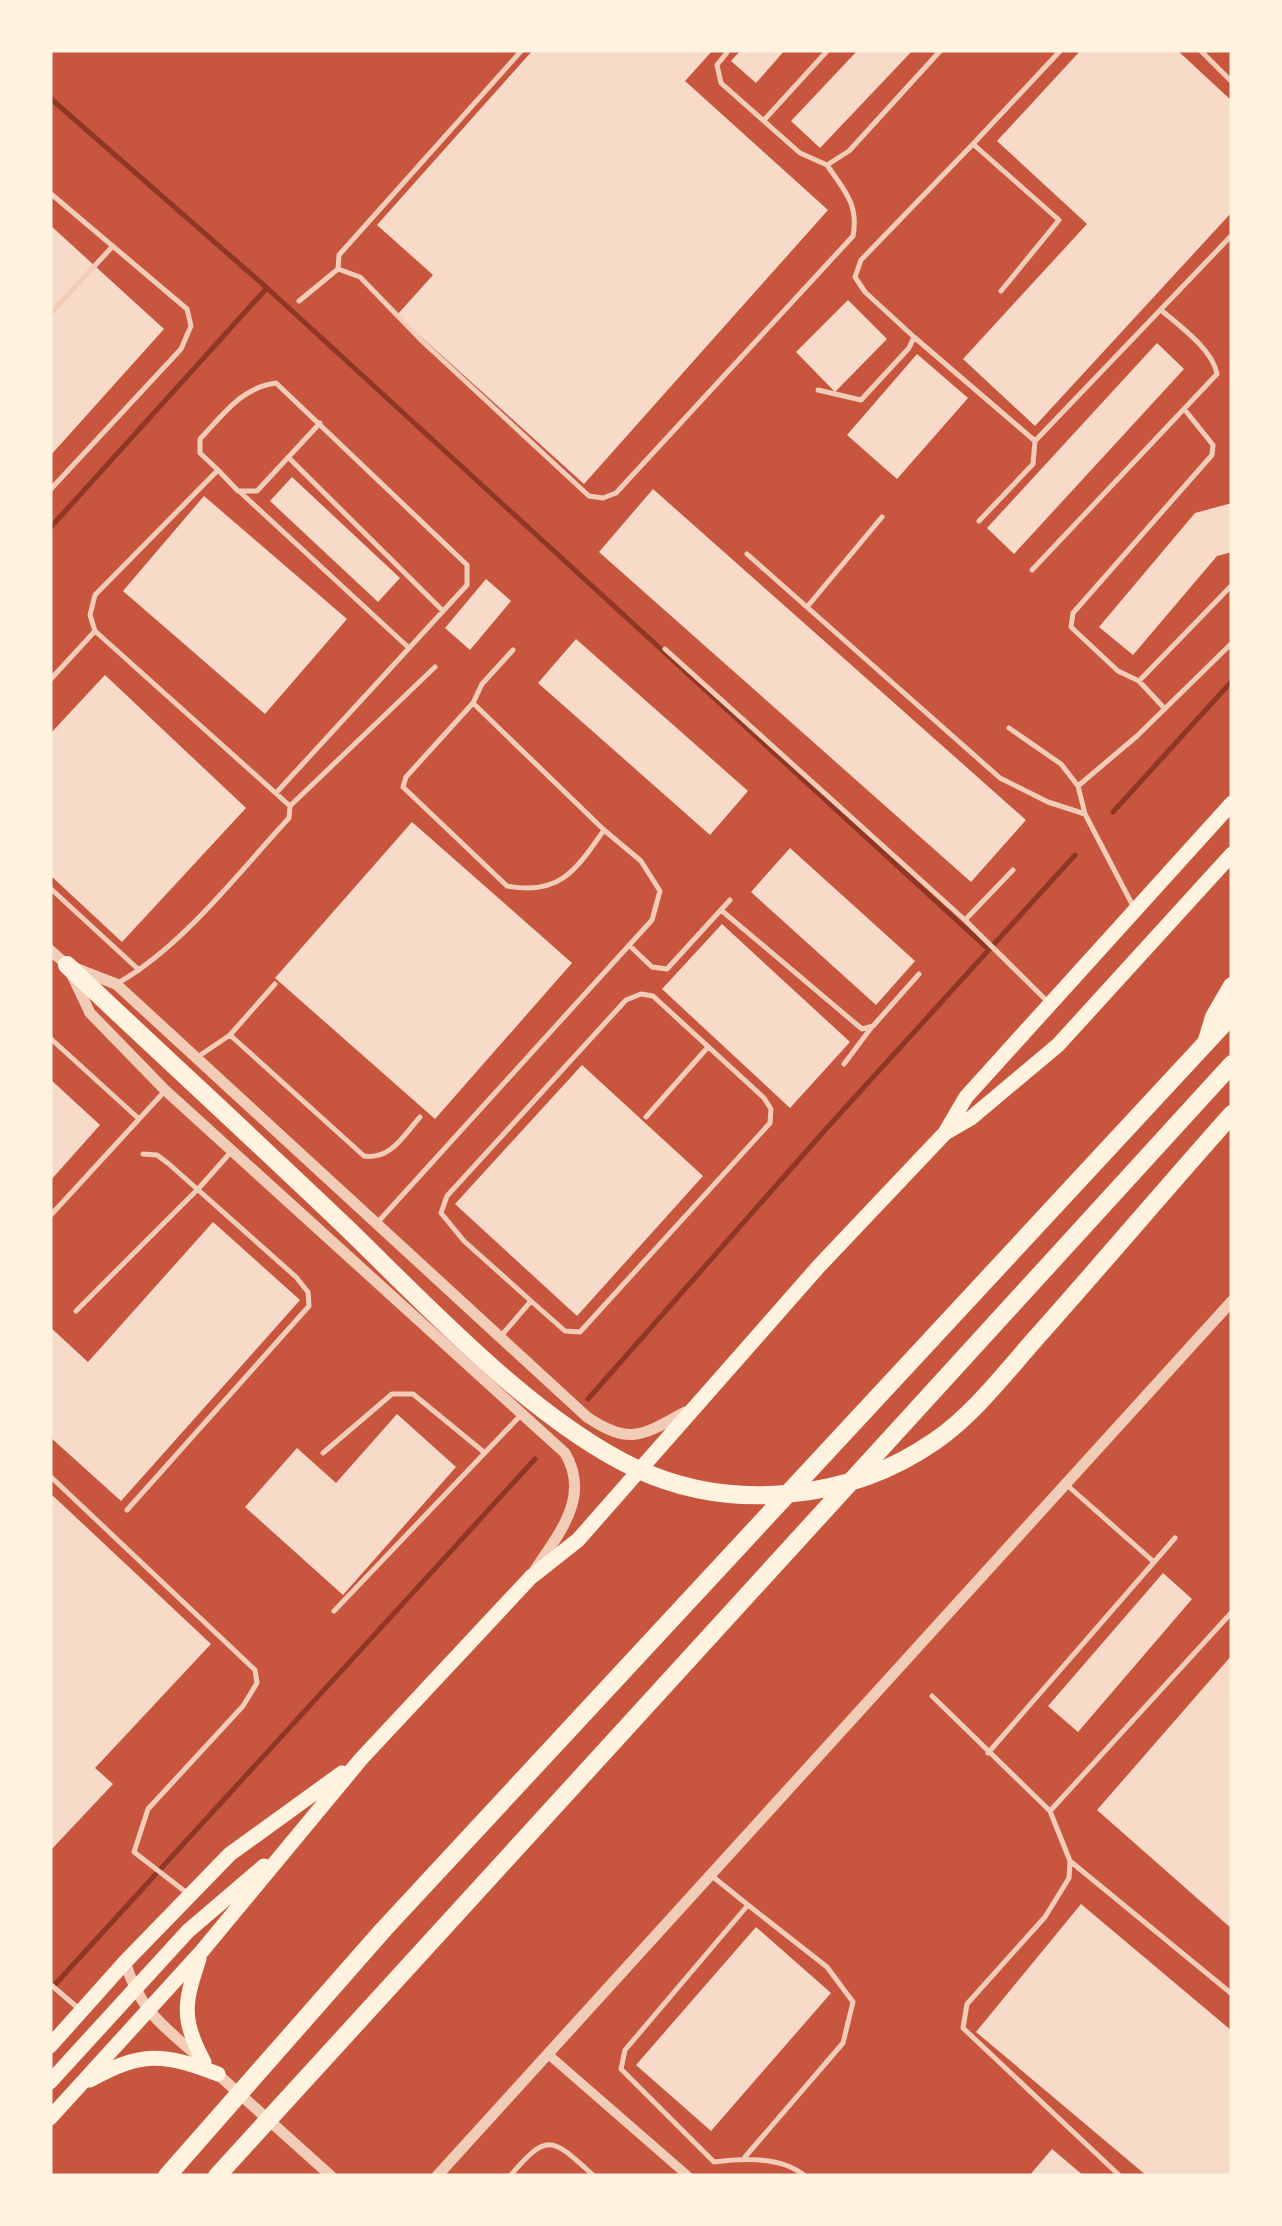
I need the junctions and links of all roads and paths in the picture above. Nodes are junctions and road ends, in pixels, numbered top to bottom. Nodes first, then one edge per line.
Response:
1 (522, 50) edge
2 (729, 50) edge
3 (828, 50) edge
4 (941, 50) edge
5 (1061, 50) edge
6 (1200, 50) edge
7 (1232, 82) edge
8 (764, 118) junction
9 (974, 144) junction
10 (827, 165) junction
11 (50, 193) edge
12 (1232, 235) edge
13 (113, 246) junction
14 (338, 270) junction
15 (1001, 291) dead end
16 (299, 301) dead end
17 (1161, 310) junction
18 (50, 314) edge
19 (914, 338) junction
20 (818, 390) dead end
21 (1186, 410) junction
22 (320, 423) junction
23 (1036, 441) junction
24 (288, 458) junction
25 (218, 470) junction
26 (50, 490) edge
27 (238, 490) junction
28 (882, 517) dead end
29 (979, 521) dead end
30 (747, 554) dead end
31 (1032, 570) dead end
32 (1232, 585) edge
33 (807, 607) junction
34 (443, 612) junction
35 (95, 632) junction
36 (1232, 642) edge
37 (410, 648) junction
38 (665, 649) dead end
39 (514, 650) dead end
40 (435, 667) dead end
41 (50, 680) edge
42 (1139, 680) junction
43 (473, 703) junction
44 (1166, 709) junction
45 (1009, 728) dead end
46 (1078, 786) junction
47 (276, 793) junction
48 (1232, 803) edge
49 (290, 806) junction
50 (1086, 814) junction
51 (604, 830) junction
52 (1232, 854) edge
53 (1012, 870) dead end
54 (50, 888) edge
55 (1155, 888) junction
56 (730, 900) dead end
57 (1134, 908) junction
58 (721, 910) junction
59 (1181, 910) junction
60 (965, 920) junction
61 (630, 945) junction
62 (50, 950) edge
63 (67, 965) junction
64 (139, 970) junction
65 (919, 974) dead end
66 (116, 984) junction
67 (275, 984) dead end
68 (1232, 986) edge
69 (1050, 1004) junction
70 (1232, 1015) edge
71 (873, 1026) junction
72 (230, 1035) junction
73 (50, 1038) edge
74 (1205, 1045) junction
75 (708, 1047) junction
76 (197, 1058) junction
77 (844, 1064) dead end
78 (1232, 1064) edge
79 (165, 1090) junction
80 (1232, 1114) edge
81 (420, 1117) dead end
82 (646, 1117) dead end
83 (138, 1118) junction
84 (946, 1133) junction
85 (232, 1151) junction
86 (143, 1154) dead end
87 (199, 1188) junction
88 (50, 1216) edge
89 (377, 1223) junction
90 (1232, 1301) edge
91 (531, 1302) junction
92 (76, 1310) dead end
93 (500, 1338) junction
94 (698, 1406) junction
95 (522, 1414) junction
96 (323, 1453) dead end
97 (485, 1453) junction
98 (50, 1476) edge
99 (1066, 1484) junction
100 (128, 1510) dead end
101 (1175, 1538) dead end
102 (1154, 1562) junction
103 (531, 1577) junction
104 (334, 1611) dead end
105 (1232, 1612) edge
106 (932, 1696) dead end
107 (988, 1753) junction
108 (361, 1759) junction
109 (1050, 1810) junction
110 (297, 1838) junction
111 (1070, 1861) junction
112 (712, 1876) junction
113 (190, 1895) junction
114 (748, 1905) junction
115 (202, 1951) junction
116 (125, 1962) junction
117 (50, 1984) edge
118 (134, 1990) junction
119 (1232, 1994) edge
120 (77, 2007) junction
121 (146, 2010) junction
122 (50, 2046) edge
123 (549, 2055) junction
124 (204, 2062) junction
125 (218, 2074) junction
126 (50, 2082) edge
127 (78, 2088) junction
128 (50, 2118) edge
129 (745, 2157) junction
130 (166, 2176) edge
131 (216, 2176) edge
132 (331, 2176) edge
133 (437, 2176) edge
134 (510, 2176) edge
135 (594, 2176) edge
136 (688, 2176) edge
137 (805, 2176) edge
138 (1120, 2176) edge

1 - 14 lane
2 - 8 lane
3 - 8 lane
4 - 10 lane
5 - 9 lane
6 - 7 lane
8 - 10 lane
9 - 15 lane
9 - 19 lane
10 - 14 lane
11 - 13 lane
12 - 17 lane
13 - 18 lane
13 - 26 lane
14 - 16 lane
17 - 21 lane
17 - 23 lane
19 - 20 lane
19 - 23 lane
21 - 31 lane
21 - 42 lane
22 - 24 lane
22 - 25 lane
22 - 34 lane
23 - 29 lane
24 - 27 lane
24 - 34 lane
25 - 27 lane
25 - 35 lane
27 - 37 lane
28 - 33 lane
30 - 33 lane
32 - 42 lane
33 - 50 lane
34 - 37 lane
35 - 41 lane
35 - 47 lane
36 - 44 lane
37 - 47 lane
38 - 60 lane
39 - 43 lane
40 - 49 lane
42 - 44 lane
43 - 51 lane
43 - 51 lane
44 - 46 lane
45 - 46 lane
46 - 50 lane
47 - 49 lane
48 - 55 main road
49 - 64 lane
50 - 57 lane
51 - 61 lane
52 - 59 main road
53 - 60 lane
54 - 64 lane
55 - 57 main road
55 - 59 main road
56 - 58 lane
57 - 69 main road
58 - 61 lane
58 - 71 lane
59 - 84 main road
60 - 69 lane
61 - 89 lane
62 - 63 street
63 - 66 street
63 - 79 street
63 - 80 highway
64 - 66 lane
65 - 71 lane
66 - 76 street
67 - 72 lane
68 - 74 highway
69 - 84 main road
70 - 74 highway
71 - 77 lane
72 - 76 lane
72 - 81 lane
73 - 83 lane
74 - 130 highway
75 - 82 lane
75 - 91 lane
75 - 91 lane
76 - 89 street
78 - 131 highway
79 - 83 lane
79 - 85 street
83 - 88 lane
84 - 94 main road
85 - 87 lane
85 - 95 street
86 - 87 lane
87 - 92 lane
87 - 100 lane
89 - 93 street
90 - 99 street
91 - 93 lane
93 - 94 street
94 - 103 main road
95 - 97 lane
95 - 103 street
96 - 97 lane
97 - 104 lane
98 - 113 lane
99 - 102 lane
99 - 112 street
101 - 102 lane
102 - 107 lane
103 - 108 main road
105 - 109 lane
106 - 107 lane
107 - 109 lane
108 - 110 main road
108 - 113 main road
109 - 111 lane
110 - 115 main road
110 - 118 main road
111 - 119 lane
111 - 138 lane
112 - 114 lane
112 - 123 street
113 - 116 main road
114 - 129 lane
114 - 129 lane
115 - 121 main road
115 - 124 main road
116 - 118 street
116 - 120 main road
117 - 120 lane
118 - 121 street
118 - 126 main road
120 - 122 main road
121 - 124 street
121 - 127 main road
123 - 133 street
123 - 136 street
124 - 125 street
125 - 127 main road
125 - 132 street
127 - 128 main road
129 - 137 lane
134 - 135 lane

